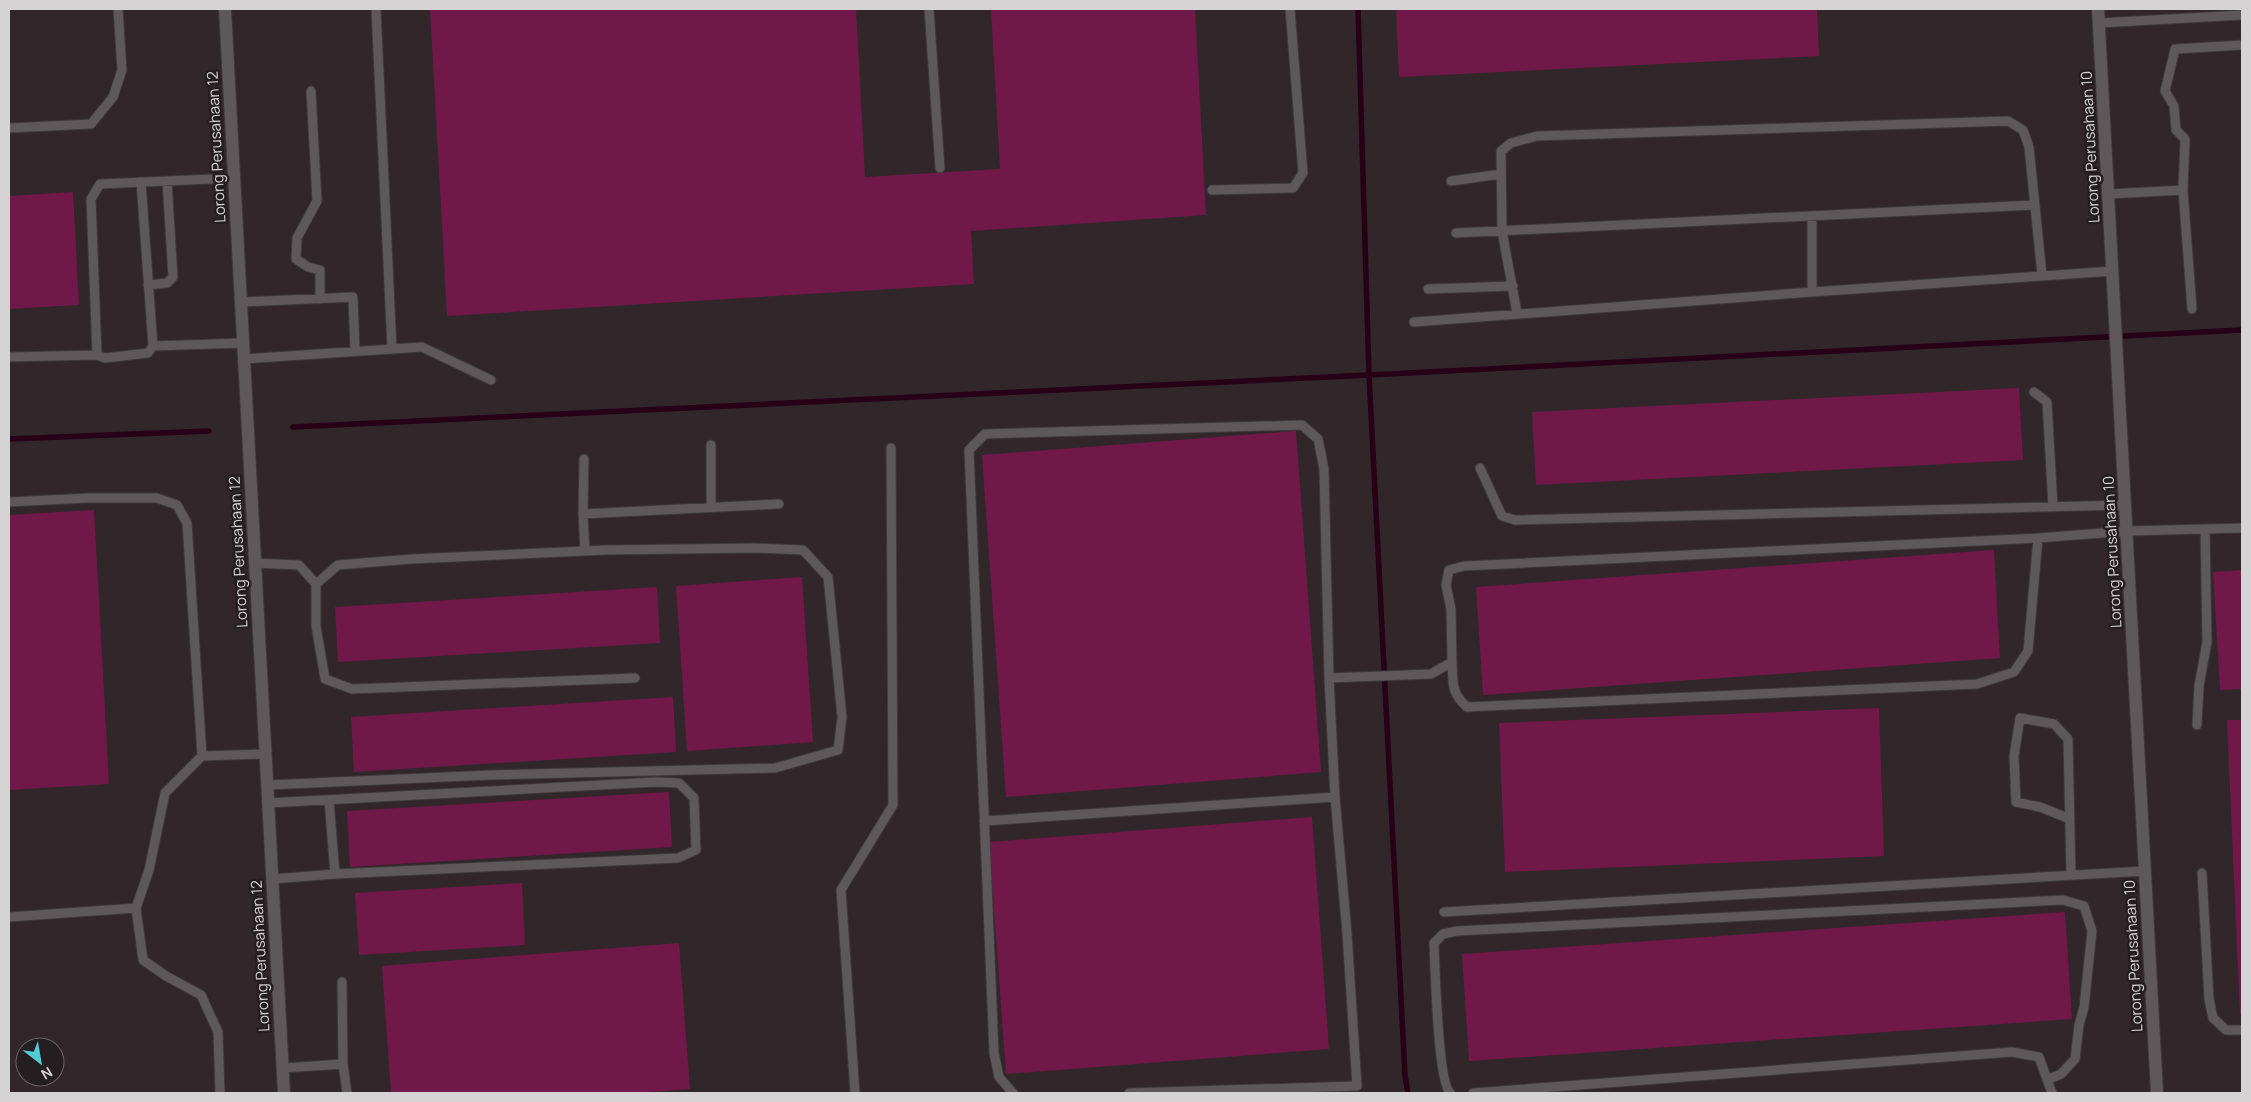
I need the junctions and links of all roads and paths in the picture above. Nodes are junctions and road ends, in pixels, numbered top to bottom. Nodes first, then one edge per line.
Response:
1 (118, 9) edge
2 (225, 9) edge
3 (376, 9) edge
4 (929, 9) edge
5 (1290, 9) edge
6 (2098, 9) edge
7 (2242, 16) edge
8 (2099, 23) junction
9 (2242, 45) edge
10 (312, 91) dead end
11 (9, 128) edge
12 (940, 168) dead end
13 (1501, 174) junction
14 (234, 178) junction
15 (167, 181) junction
16 (1451, 181) dead end
17 (141, 182) junction
18 (1212, 190) dead end
19 (2183, 190) junction
20 (2109, 194) junction
21 (2035, 205) junction
22 (1812, 216) junction
23 (1502, 231) junction
24 (1456, 233) dead end
25 (2113, 271) junction
26 (2042, 275) junction
27 (148, 285) junction
28 (1513, 286) junction
29 (1428, 289) dead end
30 (1812, 292) junction
31 (320, 299) junction
32 (241, 302) junction
33 (2192, 309) dead end
34 (1517, 313) junction
35 (1414, 322) dead end
36 (243, 343) junction
37 (153, 346) junction
38 (392, 349) junction
39 (355, 351) junction
40 (97, 355) junction
41 (9, 357) edge
42 (244, 359) junction
43 (491, 380) dead end
44 (2034, 392) dead end
45 (711, 446) dead end
46 (891, 448) dead end
47 (584, 460) dead end
48 (1480, 468) dead end
49 (9, 502) edge
50 (779, 504) dead end
51 (2125, 505) junction
52 (2054, 507) junction
53 (711, 508) junction
54 (582, 514) junction
55 (2242, 528) edge
56 (2204, 529) junction
57 (2128, 531) junction
58 (2038, 538) junction
59 (585, 551) junction
60 (255, 564) junction
61 (316, 584) junction
62 (1452, 662) junction
63 (635, 678) dead end
64 (1329, 678) junction
65 (2197, 725) dead end
66 (266, 754) junction
67 (202, 756) junction
68 (267, 785) junction
69 (1334, 797) junction
70 (329, 800) junction
71 (268, 804) junction
72 (2070, 819) junction
73 (984, 821) junction
74 (2145, 871) junction
75 (335, 874) junction
76 (2202, 874) dead end
77 (2071, 875) junction
78 (272, 879) junction
79 (136, 908) junction
80 (1444, 912) dead end
81 (9, 918) edge
82 (342, 982) dead end
83 (2242, 1030) edge
84 (343, 1064) junction
85 (283, 1068) junction
86 (2047, 1080) junction
87 (1357, 1090) edge
88 (220, 1093) edge
89 (284, 1093) edge
90 (347, 1093) edge
91 (855, 1093) edge
92 (1013, 1093) edge
93 (1129, 1093) edge
94 (1450, 1093) edge
95 (1473, 1093) edge
96 (2052, 1093) edge
97 (2157, 1093) edge

1 - 11 lane
2 - 14 street, Lorong Perusahaan 12
3 - 38 lane
4 - 12 lane
5 - 18 lane
6 - 8 street, Lorong Perusahaan 10
7 - 8 lane
8 - 20 street, Lorong Perusahaan 10
9 - 19 lane
10 - 31 lane
13 - 16 lane
13 - 21 lane
13 - 23 lane
14 - 15 lane
14 - 32 street, Lorong Perusahaan 12
15 - 17 lane
15 - 27 lane
17 - 27 lane
17 - 40 lane
19 - 20 lane
19 - 33 lane
20 - 25 street, Lorong Perusahaan 10
21 - 22 lane
21 - 26 lane
22 - 23 lane
22 - 30 lane
23 - 24 lane
23 - 28 lane
25 - 26 lane
25 - 51 street, Lorong Perusahaan 10
26 - 30 lane
27 - 37 lane
28 - 29 lane
28 - 34 lane
30 - 34 lane
31 - 32 lane
31 - 39 lane
32 - 36 street, Lorong Perusahaan 12
34 - 35 lane
36 - 37 lane
36 - 42 street, Lorong Perusahaan 12
37 - 40 lane
38 - 39 lane
38 - 43 lane
39 - 42 lane
40 - 41 lane
42 - 60 street, Lorong Perusahaan 12
44 - 52 lane
45 - 53 lane
46 - 91 lane
47 - 54 lane
48 - 52 lane
49 - 67 lane
50 - 53 lane
51 - 52 lane
51 - 57 street, Lorong Perusahaan 10
53 - 54 lane
54 - 59 lane
55 - 56 lane
56 - 57 lane
56 - 65 lane
57 - 58 lane
57 - 74 street, Lorong Perusahaan 10
58 - 62 lane
58 - 62 lane
59 - 61 lane
59 - 68 lane
60 - 61 lane
60 - 66 street, Lorong Perusahaan 12
61 - 63 lane
62 - 64 lane
64 - 69 lane
64 - 73 lane
66 - 67 lane
66 - 68 street, Lorong Perusahaan 12
67 - 79 lane
68 - 71 street, Lorong Perusahaan 12
69 - 73 lane
69 - 87 lane
70 - 71 lane
70 - 75 lane
70 - 75 lane
71 - 78 street, Lorong Perusahaan 12
72 - 72 lane
72 - 77 lane
73 - 92 lane
74 - 77 lane
74 - 97 street, Lorong Perusahaan 10
75 - 78 lane
76 - 83 lane
77 - 80 lane
78 - 85 street, Lorong Perusahaan 12
79 - 81 lane
79 - 88 lane
82 - 84 lane
84 - 85 lane
84 - 90 lane
85 - 89 street, Lorong Perusahaan 12
86 - 94 lane
86 - 95 lane
86 - 96 lane
87 - 93 lane

